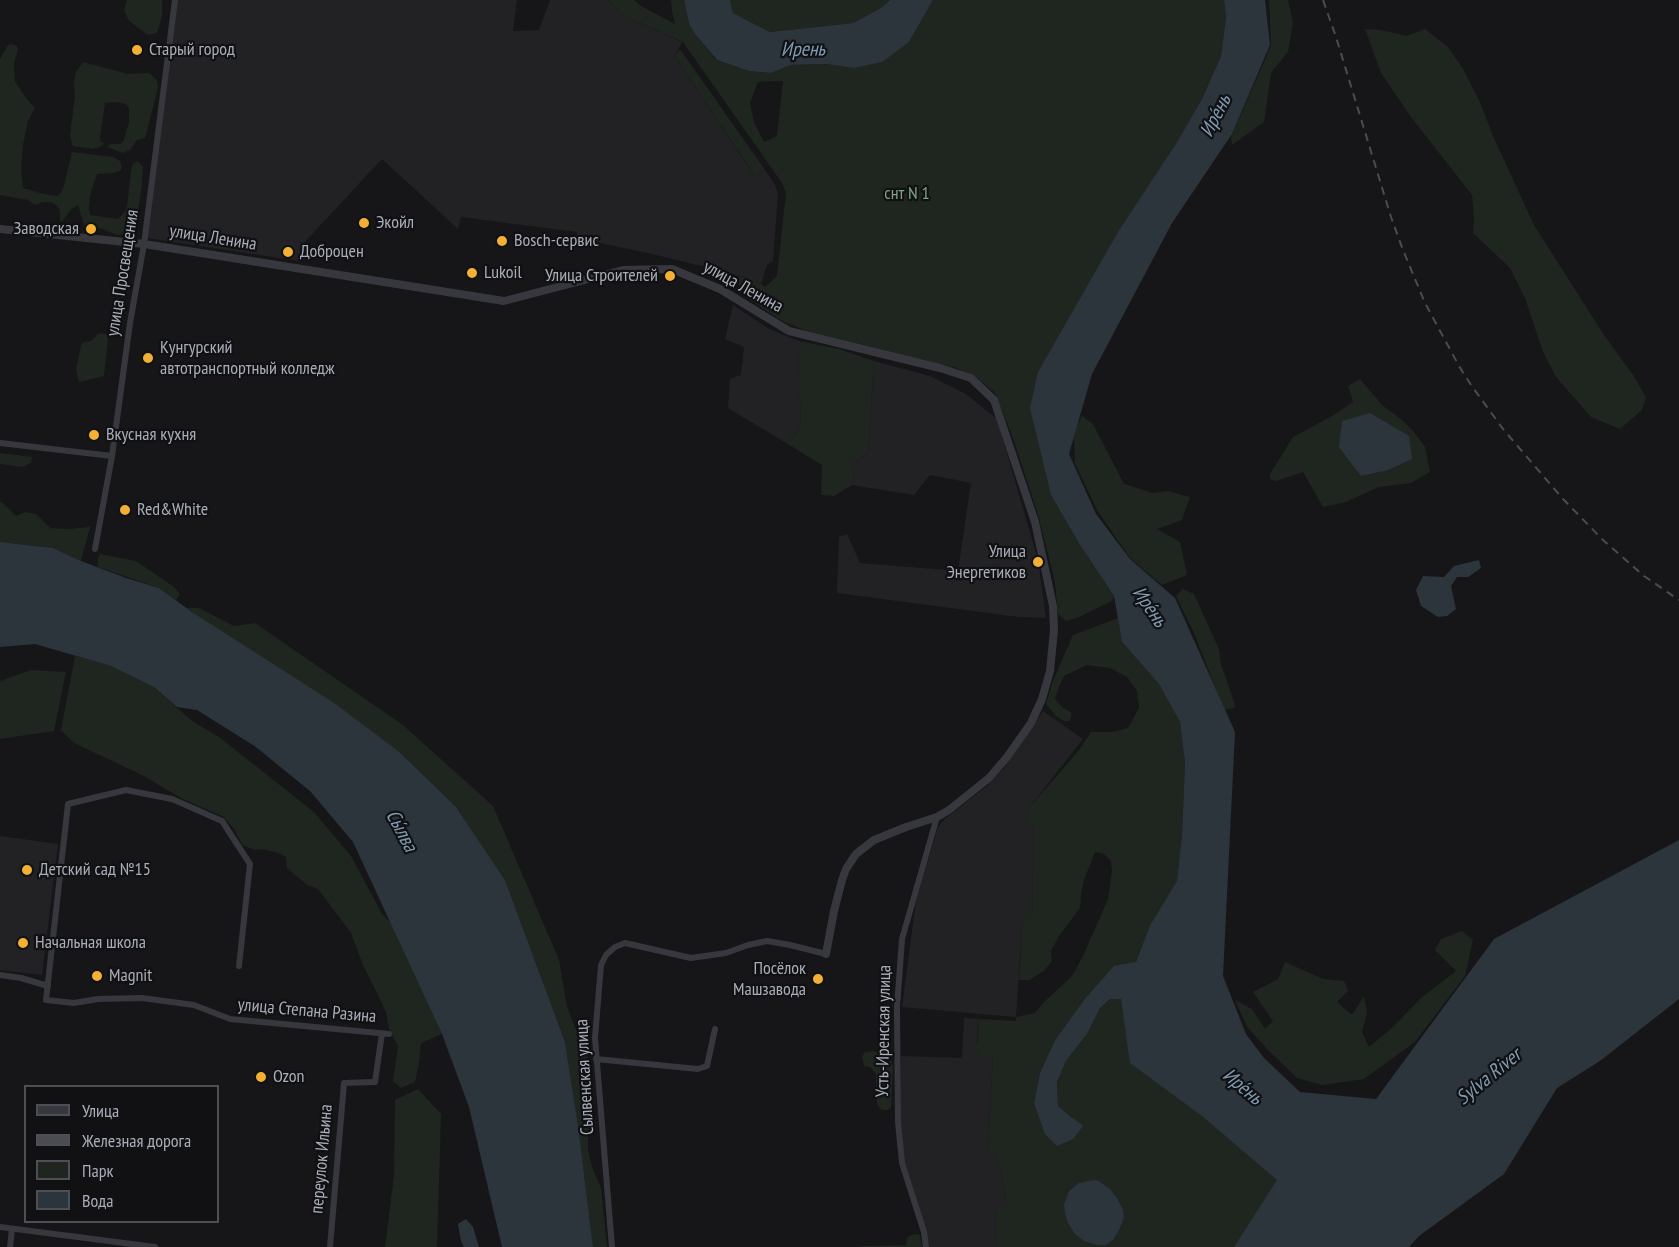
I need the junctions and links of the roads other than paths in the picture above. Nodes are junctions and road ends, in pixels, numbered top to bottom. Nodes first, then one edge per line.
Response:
1 (175, 0) edge
2 (0, 229) edge
3 (144, 244) junction
4 (0, 443) edge
5 (112, 456) junction
6 (95, 549) dead end
7 (937, 817) junction
8 (826, 954) joint
9 (238, 966) dead end
10 (0, 975) edge
11 (48, 986) junction
12 (715, 1029) dead end
13 (385, 1033) joint
14 (596, 1059) junction
15 (0, 1227) edge
16 (12, 1229) junction
17 (10, 1247) edge
18 (155, 1247) edge
19 (330, 1247) edge
20 (612, 1247) edge
21 (926, 1247) edge

1 - 3 street, улица Просвещения
2 - 3 street, улица Ленина
3 - 5 street, улица Просвещения
3 - 7 street, улица Ленина
4 - 5 street
5 - 6 street, улица Просвещения
7 - 8 street
7 - 21 street, Усть-Иренская улица
8 - 14 street, Сылвенская улица
9 - 11 street
10 - 11 street
11 - 13 street, улица Степана Разина
12 - 14 street
13 - 19 street, переулок Ильина
14 - 20 street, Сылвенская улица
15 - 16 street
16 - 17 street
16 - 18 street

